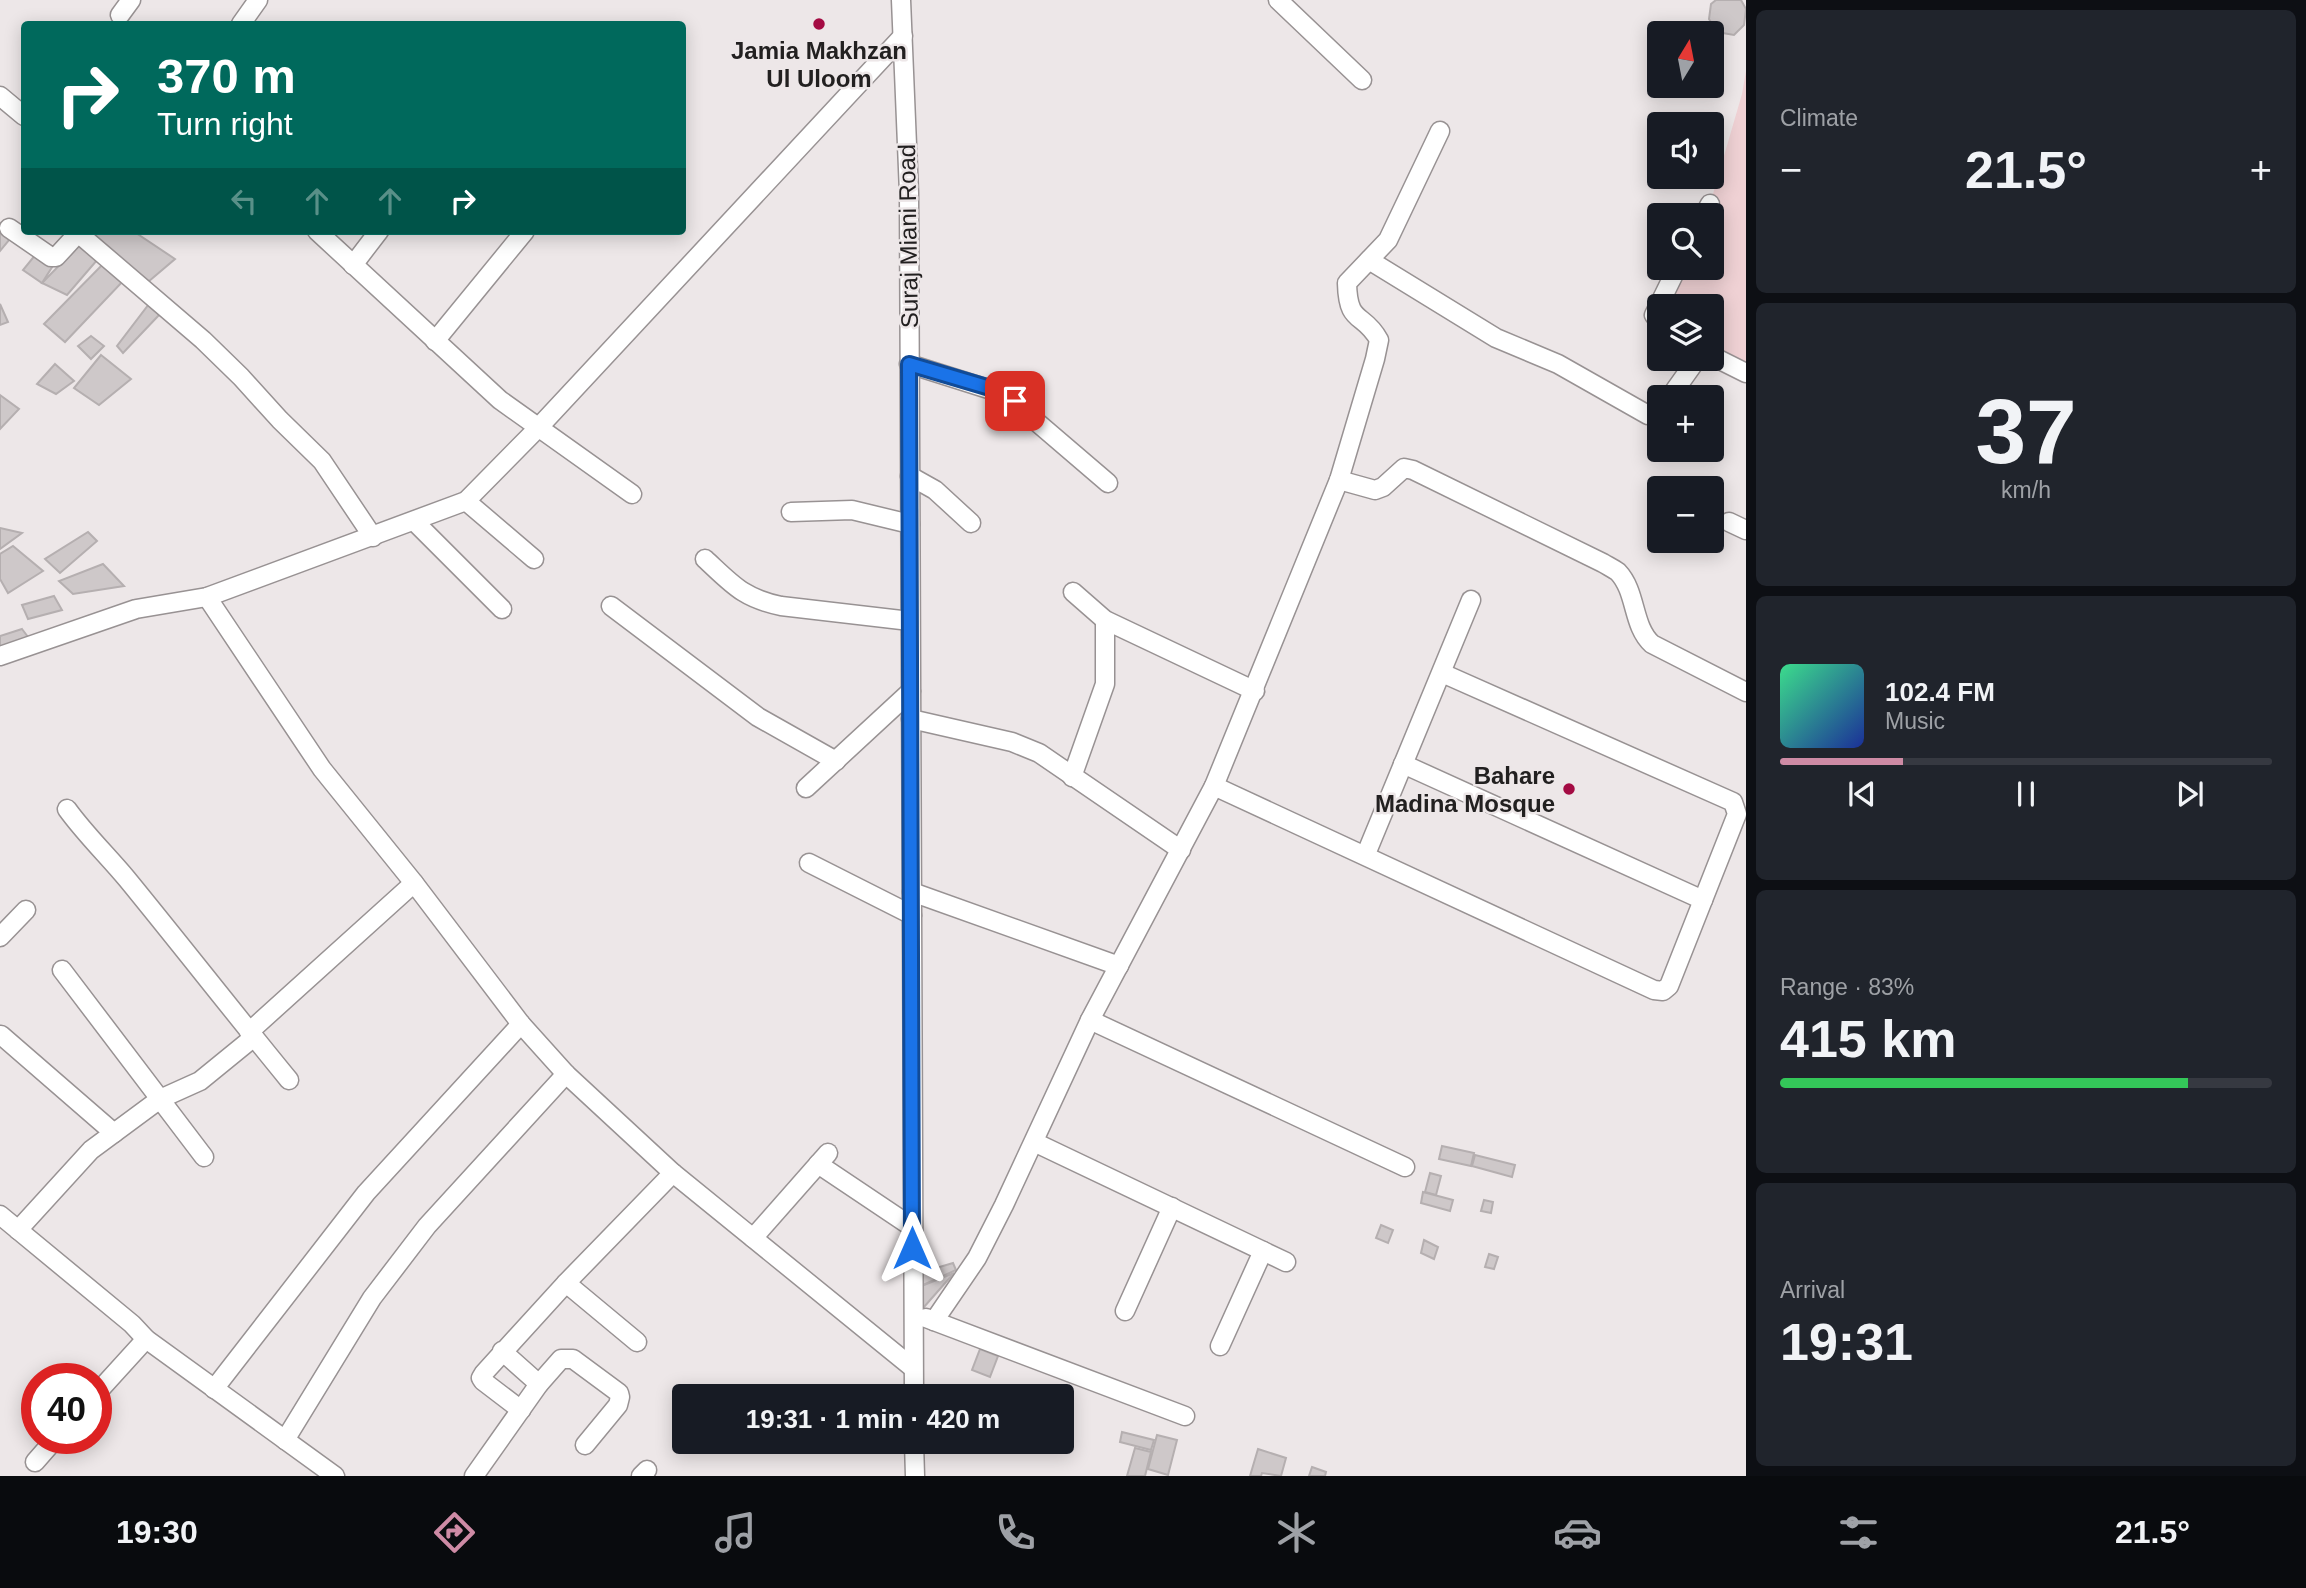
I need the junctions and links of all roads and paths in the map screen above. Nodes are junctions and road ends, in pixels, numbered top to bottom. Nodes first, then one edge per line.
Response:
1 (131, 0) edge
2 (258, 0) edge
3 (901, 0) edge
4 (1278, 0) edge
5 (120, 15) dead end
6 (243, 21) edge
7 (903, 36) junction
8 (1362, 80) dead end
9 (0, 96) edge
10 (21, 114) edge
11 (1440, 131) dead end
12 (9, 228) dead end
13 (76, 235) edge
14 (82, 235) edge
15 (321, 235) edge
16 (376, 235) edge
17 (522, 235) edge
18 (1369, 260) junction
19 (353, 265) junction
20 (435, 341) junction
21 (1724, 362) edge
22 (909, 364) junction
23 (1746, 373) edge
24 (1647, 414) edge
25 (538, 428) junction
26 (910, 476) junction
27 (1339, 480) junction
28 (1108, 482) dead end
29 (632, 494) dead end
30 (466, 501) junction
31 (791, 512) dead end
32 (414, 521) junction
33 (1729, 522) dead end
34 (971, 523) dead end
35 (910, 524) junction
36 (1746, 530) edge
37 (373, 537) junction
38 (534, 559) dead end
39 (705, 559) dead end
40 (1073, 592) dead end
41 (207, 597) junction
42 (1471, 600) dead end
43 (611, 606) dead end
44 (502, 609) dead end
45 (1105, 620) junction
46 (910, 621) junction
47 (0, 656) edge
48 (1442, 673) junction
49 (911, 691) junction
50 (1255, 691) junction
51 (1746, 692) edge
52 (911, 719) junction
53 (836, 761) junction
54 (1404, 764) junction
55 (1072, 776) junction
56 (1214, 786) junction
57 (806, 788) dead end
58 (67, 809) dead end
59 (1181, 850) junction
60 (1366, 854) junction
61 (809, 863) dead end
62 (414, 883) junction
63 (912, 892) junction
64 (1703, 900) junction
65 (26, 910) dead end
66 (912, 915) junction
67 (0, 937) edge
68 (1119, 966) junction
69 (62, 970) dead end
70 (1090, 1020) junction
71 (521, 1024) junction
72 (1, 1035) edge
73 (251, 1035) junction
74 (566, 1074) junction
75 (289, 1080) dead end
76 (160, 1099) junction
77 (114, 1133) junction
78 (1034, 1142) junction
79 (204, 1157) dead end
80 (1405, 1167) dead end
81 (673, 1173) junction
82 (1172, 1207) junction
83 (0, 1215) edge
84 (912, 1227) junction
85 (18, 1230) junction
86 (753, 1238) junction
87 (1263, 1251) junction
88 (1286, 1262) dead end
89 (566, 1283) junction
90 (1125, 1311) dead end
91 (912, 1313) junction
92 (934, 1321) junction
93 (146, 1339) junction
94 (637, 1342) dead end
95 (1220, 1346) dead end
96 (502, 1351) junction
97 (913, 1368) junction
98 (112, 1376) edge
99 (539, 1384) junction
100 (914, 1384) edge
101 (214, 1389) junction
102 (521, 1410) junction
103 (1185, 1416) dead end
104 (285, 1440) junction
105 (585, 1445) dead end
106 (42, 1454) edge
107 (914, 1454) edge
108 (35, 1462) dead end
109 (335, 1476) edge
110 (474, 1476) edge
111 (915, 1476) edge

1 - 5 street
2 - 6 street
3 - 7 street, Suraj Miani Road
4 - 8 street
7 - 22 street, Suraj Miani Road
7 - 25 street
9 - 10 street
11 - 18 street
12 - 13 street
14 - 37 street
15 - 19 street
16 - 19 street
17 - 20 street
18 - 24 street
18 - 27 street
19 - 20 street
20 - 25 street
21 - 23 street
22 - 26 street, Suraj Miani Road
22 - 28 street
25 - 29 street
25 - 30 street
26 - 34 street
26 - 35 street, Suraj Miani Road
27 - 50 street
27 - 51 street
30 - 32 street
30 - 38 street
31 - 35 street
32 - 37 street
32 - 44 street
33 - 36 street
35 - 46 street, Suraj Miani Road
37 - 41 street
39 - 46 street
40 - 45 street
41 - 47 street
41 - 62 street
42 - 48 street
43 - 53 street
45 - 50 street
45 - 55 street
46 - 49 street, Suraj Miani Road
48 - 54 street
48 - 64 street
49 - 52 street, Suraj Miani Road
49 - 53 street
50 - 56 street
52 - 55 street
52 - 63 street, Suraj Miani Road
53 - 57 street
54 - 60 street
54 - 64 street
55 - 59 street
56 - 59 street
56 - 60 street
58 - 73 street
59 - 68 street
60 - 64 street
61 - 66 street
62 - 71 street
62 - 73 street
63 - 66 street, Suraj Miani Road
63 - 68 street
65 - 67 street
66 - 84 street, Suraj Miani Road
68 - 70 street
69 - 76 street
70 - 78 street
70 - 80 street
71 - 74 street
71 - 101 street
72 - 77 street
73 - 75 street
73 - 76 street
74 - 81 street
74 - 104 street
76 - 77 street
76 - 79 street
77 - 85 street
78 - 82 street
78 - 92 street
81 - 86 street
81 - 89 street
82 - 87 street
82 - 90 street
83 - 85 street
84 - 86 street
84 - 91 street, Suraj Miani Road
85 - 93 street
86 - 97 street
87 - 88 street
87 - 95 street
89 - 94 street
89 - 96 street
91 - 92 street
91 - 97 street, Suraj Miani Road
92 - 103 street
93 - 98 street
93 - 101 street
96 - 99 street
96 - 102 street
97 - 100 street, Suraj Miani Road
99 - 102 street
99 - 105 street
101 - 104 street
102 - 110 street
104 - 109 street
106 - 108 street
107 - 111 street

